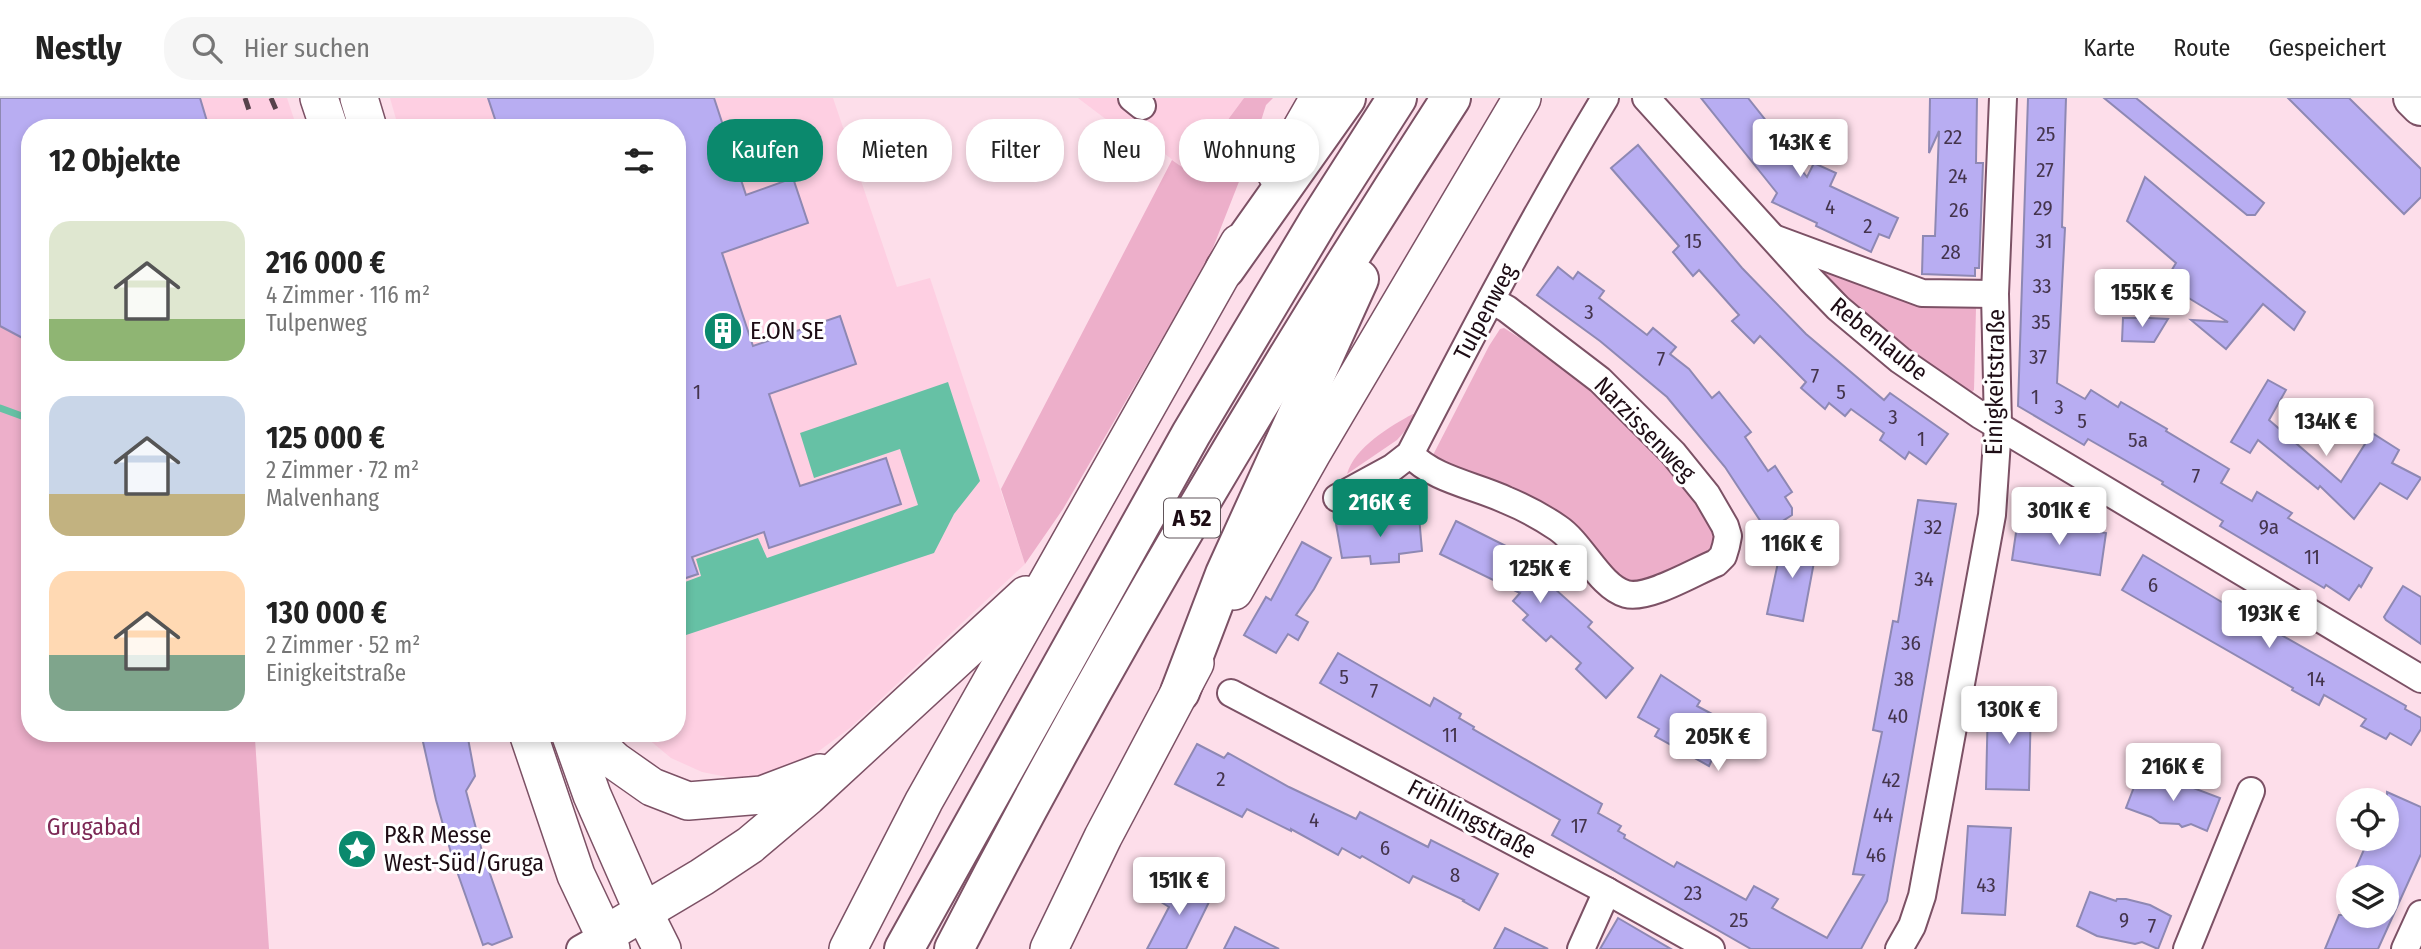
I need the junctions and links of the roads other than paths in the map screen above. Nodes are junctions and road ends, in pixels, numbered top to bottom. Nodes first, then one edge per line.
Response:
1 (319, 98) edge
2 (359, 98) edge
3 (1319, 98) edge
4 (1346, 98) edge
5 (1397, 98) edge
6 (1451, 98) edge
7 (1522, 98) edge
8 (1605, 98) edge
9 (1646, 98) edge
10 (2003, 98) edge
11 (2413, 98) edge
12 (2421, 106) edge
13 (326, 119) edge
14 (366, 119) edge
15 (1773, 238) junction
16 (1225, 268) junction
17 (1996, 294) junction
18 (1491, 300) junction
19 (1998, 426) junction
20 (1410, 454) junction
21 (1337, 498) dead end
22 (1051, 573) junction
23 (2421, 679) edge
24 (1180, 692) junction
25 (1231, 693) dead end
26 (531, 742) edge
27 (573, 742) edge
28 (595, 742) edge
29 (841, 766) junction
30 (2252, 791) dead end
31 (1607, 891) junction
32 (643, 911) junction
33 (2421, 914) edge
34 (598, 945) edge
35 (662, 949) edge
36 (848, 949) edge
37 (904, 949) edge
38 (954, 949) edge
39 (1049, 949) edge
40 (1581, 949) edge
41 (1711, 949) edge
42 (1899, 949) edge
43 (2187, 949) edge
44 (2405, 949) edge

1 - 13 main road
2 - 14 main road
3 - 16 main road
4 - 16 main road
5 - 37 main road, A 52
6 - 24 main road
6 - 38 main road, A 52
7 - 24 main road
8 - 18 street, Tulpenweg
9 - 15 street, Rebenlaube
10 - 17 street, Einigkeitstraße
11 - 12 main road
15 - 17 street, Rebenlaube
15 - 19 street, Rebenlaube
16 - 22 main road
17 - 19 street, Einigkeitstraße
18 - 20 street, Tulpenweg
18 - 20 street, Narzissenweg
19 - 23 street, Rebenlaube
19 - 42 street, Einigkeitstraße
20 - 21 street, Tulpenweg
22 - 29 main road
22 - 36 main road
24 - 39 main road
25 - 31 street, Frühlingstraße
26 - 34 main road
27 - 32 main road
28 - 29 main road
29 - 32 main road
30 - 43 street
31 - 40 street
31 - 41 street, Frühlingstraße
32 - 34 main road
32 - 35 main road
33 - 44 street

